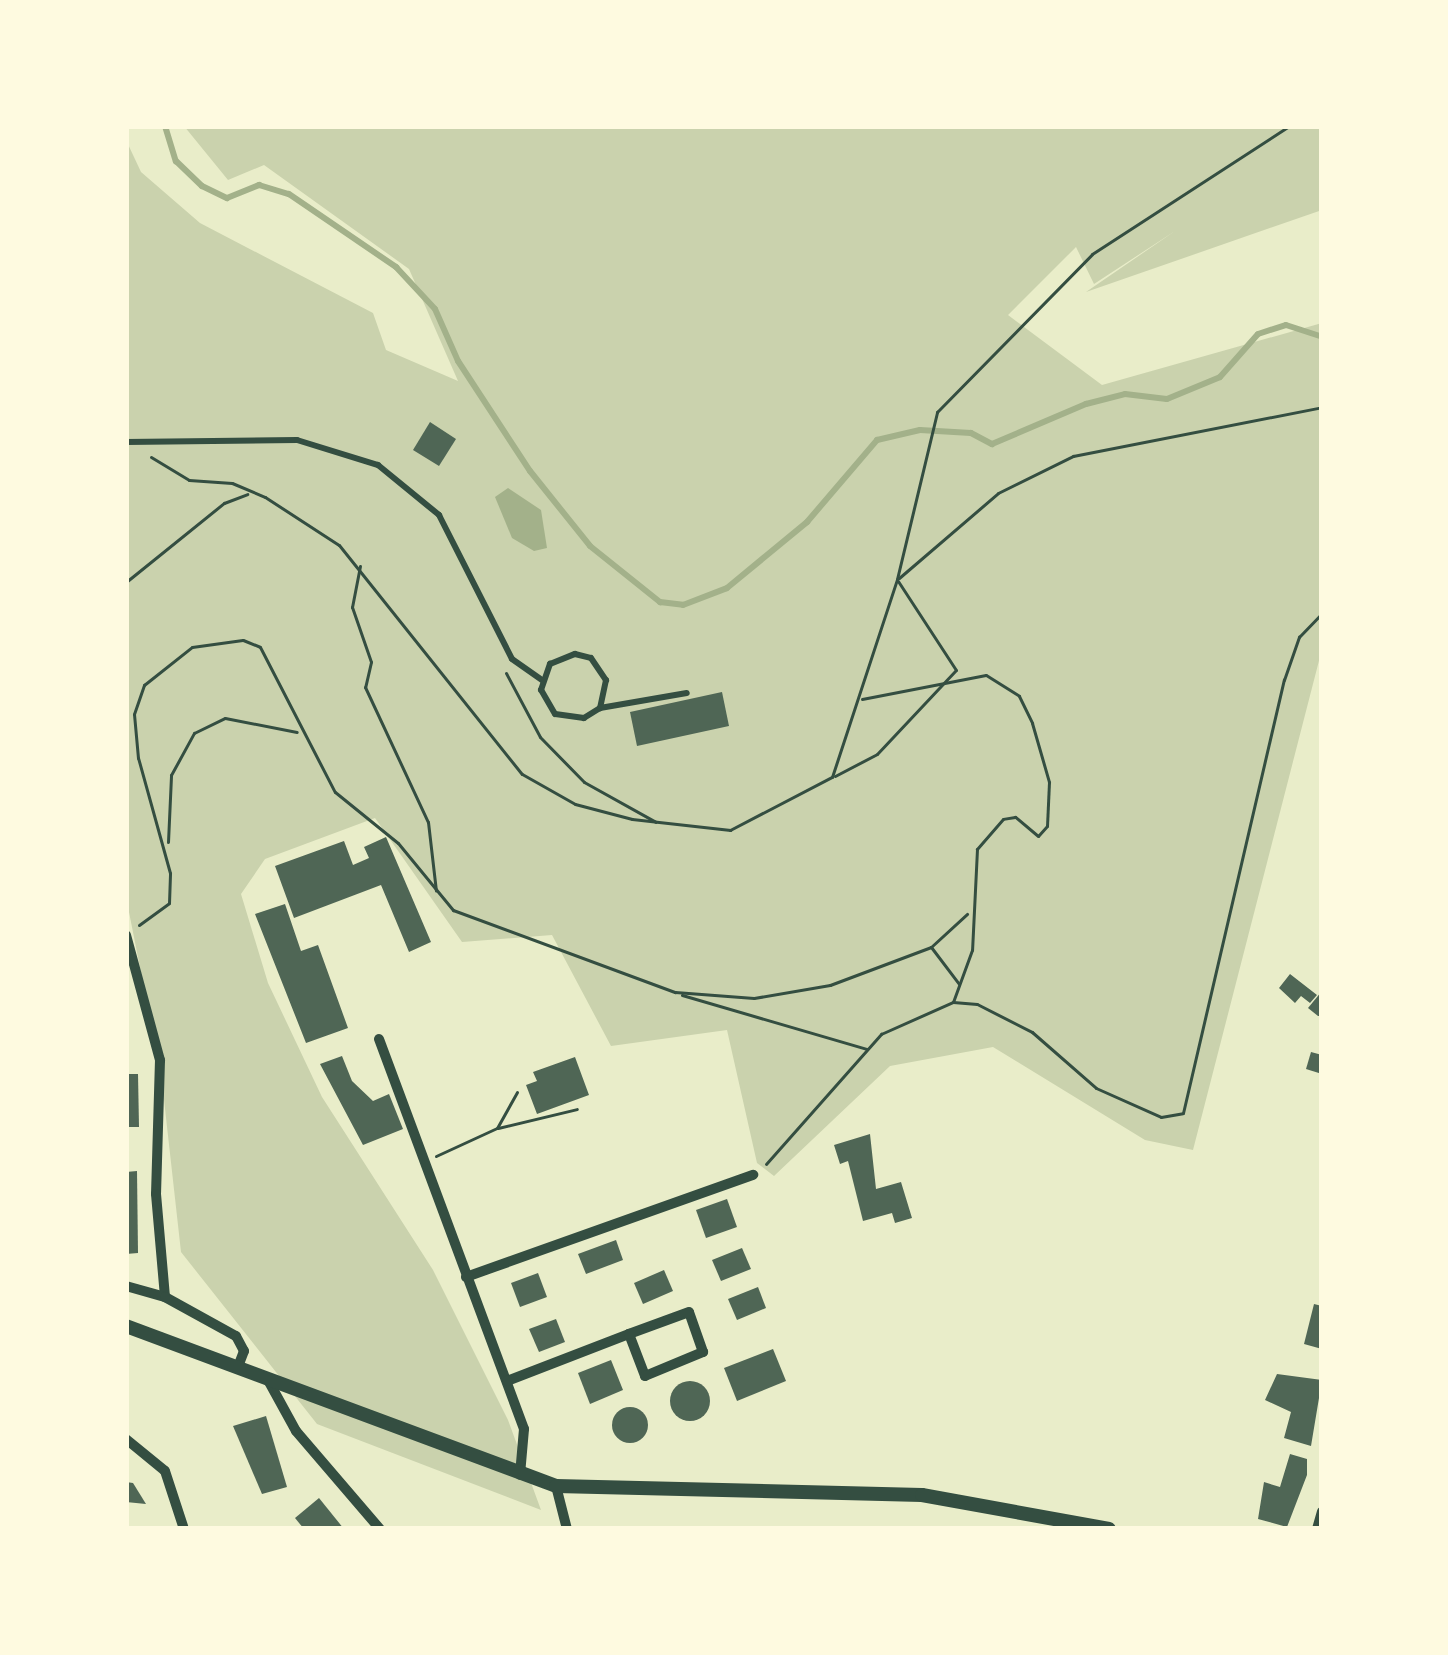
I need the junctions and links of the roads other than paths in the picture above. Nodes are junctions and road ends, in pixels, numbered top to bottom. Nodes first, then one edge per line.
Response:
1 (126, 295) edge
2 (126, 391) edge
3 (126, 442) edge
4 (542, 680) junction
5 (687, 693) dead end
6 (600, 708) junction
7 (126, 933) edge
8 (379, 1039) dead end
9 (753, 1175) road end
10 (466, 1277) junction
11 (126, 1286) edge
12 (165, 1297) junction
13 (126, 1326) edge
14 (629, 1334) junction
15 (237, 1369) junction
16 (268, 1380) junction
17 (507, 1382) junction
18 (126, 1438) edge
19 (520, 1475) junction
20 (556, 1486) junction
21 (1322, 1513) edge
22 (184, 1529) edge
23 (380, 1529) edge
24 (568, 1529) edge
25 (1109, 1529) edge
26 (1317, 1529) edge

1 - 2 lane
3 - 4 lane
4 - 6 lane
4 - 6 lane
5 - 6 lane
7 - 12 street
8 - 10 street
9 - 10 street
10 - 17 street
11 - 12 street
12 - 15 street
13 - 15 street
14 - 14 street
14 - 17 street
15 - 16 street
16 - 19 street
16 - 23 street
17 - 19 street
18 - 22 street
19 - 20 street
20 - 24 street
20 - 25 street
21 - 26 street

